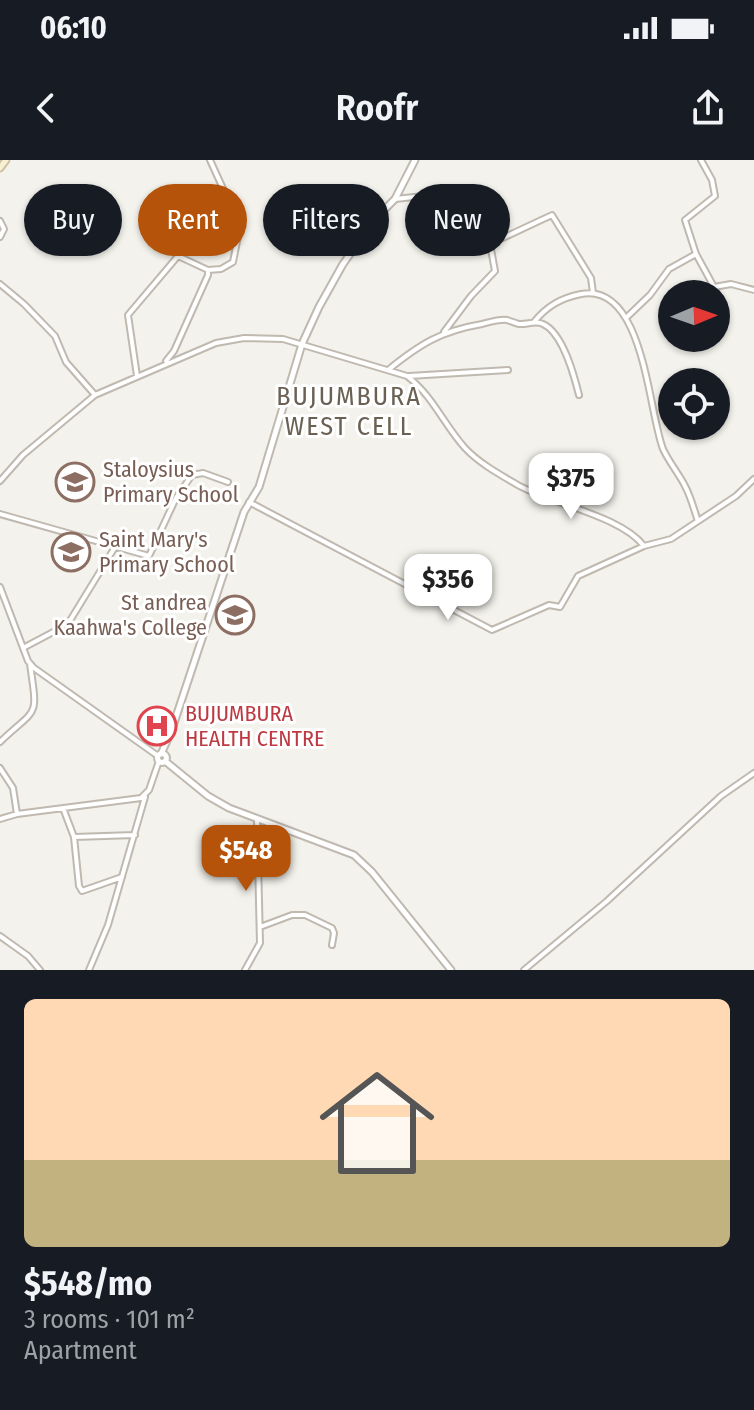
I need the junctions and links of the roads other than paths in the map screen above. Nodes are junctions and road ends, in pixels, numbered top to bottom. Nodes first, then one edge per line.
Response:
1 (6, 160) edge
2 (210, 160) edge
3 (415, 160) edge
4 (701, 160) edge
5 (0, 168) edge
6 (405, 198) edge
7 (395, 199) junction
8 (0, 221) edge
9 (510, 235) edge
10 (0, 237) edge
11 (696, 254) junction
12 (492, 256) edge
13 (208, 270) junction
14 (0, 284) edge
15 (754, 290) edge
16 (593, 293) junction
17 (627, 317) junction
18 (534, 322) junction
19 (443, 332) junction
20 (302, 344) junction
21 (165, 363) junction
22 (388, 370) junction
23 (508, 370) dead end
24 (137, 376) junction
25 (407, 376) junction
26 (95, 395) junction
27 (579, 395) dead end
28 (754, 479) edge
29 (0, 481) edge
30 (228, 482) dead end
31 (249, 502) junction
32 (0, 514) edge
33 (698, 521) junction
34 (644, 546) junction
35 (115, 547) junction
36 (0, 587) edge
37 (23, 648) junction
38 (30, 663) junction
39 (0, 742) edge
40 (161, 758) junction
41 (0, 768) edge
42 (754, 773) edge
43 (146, 795) junction
44 (63, 808) junction
45 (17, 814) junction
46 (0, 819) edge
47 (257, 819) junction
48 (135, 835) junction
49 (74, 837) junction
50 (122, 877) junction
51 (260, 927) junction
52 (0, 936) edge
53 (332, 945) dead end
54 (40, 970) edge
55 (89, 970) edge
56 (245, 970) edge
57 (451, 970) edge
58 (524, 970) edge

1 - 5 main road
2 - 13 street
3 - 7 street
4 - 11 street
6 - 7 street
7 - 20 street
8 - 10 street
9 - 16 street
11 - 15 street
11 - 17 street
12 - 19 street
13 - 21 street
13 - 24 street
14 - 26 street
16 - 17 street
16 - 18 street
17 - 33 street
18 - 19 street
18 - 27 street
19 - 22 street
20 - 21 street
20 - 22 street
20 - 31 street
21 - 24 street
22 - 25 street
23 - 25 street
24 - 26 street
25 - 34 street
26 - 29 street
28 - 33 street
30 - 35 street
31 - 34 street
31 - 40 street
32 - 35 street
33 - 34 street
35 - 37 street
36 - 37 street
37 - 38 street
38 - 39 street
38 - 40 street
40 - 43 street
40 - 47 street
41 - 45 street
42 - 58 street
43 - 44 street
43 - 48 street
44 - 45 street
44 - 49 street
45 - 46 street
47 - 51 street
47 - 57 street
48 - 49 street
48 - 50 street
49 - 50 street
50 - 55 street
51 - 53 street
51 - 56 street
52 - 54 street

